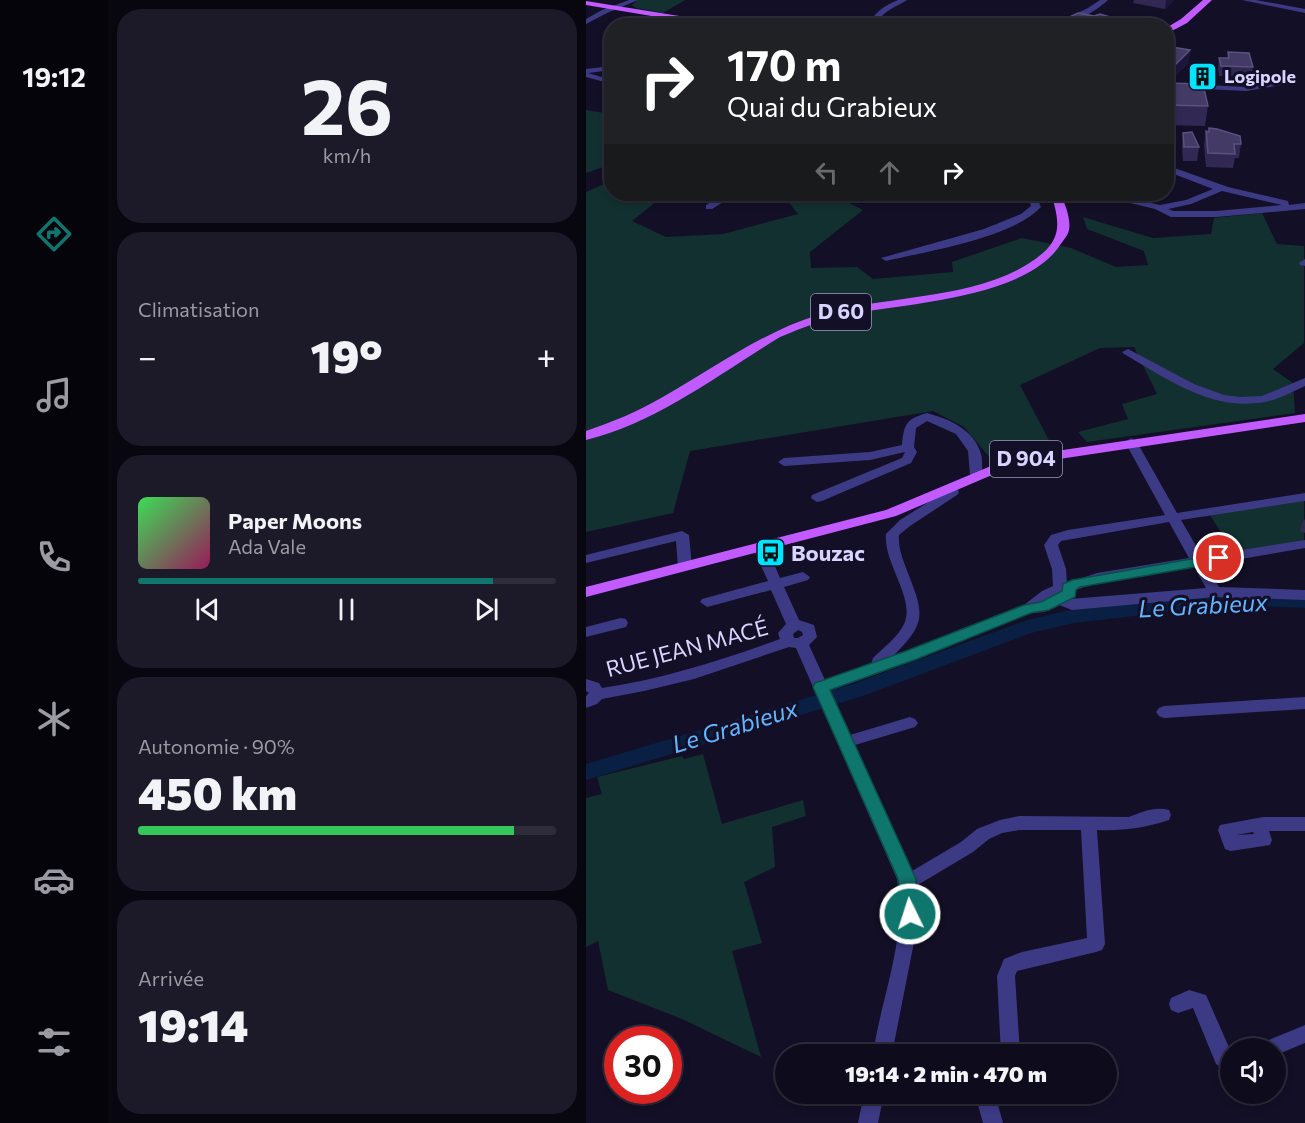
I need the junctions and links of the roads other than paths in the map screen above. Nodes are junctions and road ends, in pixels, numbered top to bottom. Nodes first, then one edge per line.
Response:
1 (634, 0) edge
2 (904, 0) edge
3 (1105, 0) edge
4 (1199, 0) edge
5 (1207, 0) edge
6 (1245, 0) edge
7 (586, 4) edge
8 (616, 9) junction
9 (1304, 11) edge
10 (671, 18) edge
11 (876, 18) edge
12 (1072, 18) edge
13 (1174, 20) edge
14 (586, 22) edge
15 (1174, 27) edge
16 (604, 70) edge
17 (586, 73) edge
18 (604, 79) edge
19 (1174, 85) edge
20 (1278, 85) dead end
21 (1174, 172) edge
22 (1223, 188) junction
23 (719, 201) edge
24 (1034, 201) edge
25 (1058, 201) edge
26 (1129, 201) edge
27 (1304, 206) edge
28 (709, 207) dead end
29 (1158, 207) junction
30 (886, 258) dead end
31 (1128, 352) dead end
32 (1304, 381) edge
33 (1304, 418) edge
34 (586, 436) edge
35 (1131, 442) junction
36 (908, 447) junction
37 (784, 462) dead end
38 (976, 475) junction
39 (950, 487) junction
40 (1304, 497) edge
41 (817, 498) dead end
42 (1173, 517) junction
43 (1304, 544) edge
44 (760, 548) junction
45 (586, 559) edge
46 (1198, 562) junction
47 (685, 567) junction
48 (803, 577) dead end
49 (776, 584) junction
50 (1067, 590) junction
51 (586, 592) edge
52 (1215, 592) junction
53 (1304, 596) edge
54 (707, 602) dead end
55 (621, 622) dead end
56 (586, 632) edge
57 (795, 643) junction
58 (878, 667) junction
59 (822, 689) junction
60 (590, 694) edge
61 (1304, 703) edge
62 (1164, 712) dead end
63 (910, 723) dead end
64 (846, 742) junction
65 (1164, 815) dead end
66 (1085, 823) junction
67 (1304, 824) edge
68 (1259, 826) dead end
69 (908, 882) junction
70 (1178, 1004) dead end
71 (1304, 1034) edge
72 (1286, 1042) edge
73 (884, 1044) edge
74 (1010, 1044) edge
75 (1220, 1048) edge
76 (872, 1104) edge
77 (988, 1104) edge
78 (868, 1123) edge
79 (993, 1123) edge

1 - 8 street
2 - 11 street
3 - 12 street
4 - 13 main road
5 - 15 main road
6 - 9 street
7 - 8 main road
8 - 10 main road
8 - 14 street
16 - 17 street
17 - 18 street
19 - 20 street
21 - 22 street
22 - 27 street
22 - 29 street
23 - 28 street
24 - 30 street
25 - 34 main road, D 60
26 - 29 street
27 - 29 street
31 - 32 street
33 - 35 main road, D 904
35 - 38 main road, D 904
35 - 42 street
36 - 37 street
36 - 38 street
36 - 41 street
38 - 39 main road, D 904
39 - 44 main road, D 904
39 - 58 street
40 - 42 street
42 - 46 street
42 - 50 street
43 - 46 street
44 - 47 main road, D 904
44 - 49 street
45 - 47 street
46 - 50 street
46 - 52 street
47 - 51 main road, D 904
48 - 49 street
49 - 54 street
49 - 57 street
50 - 52 street
50 - 58 street
52 - 53 street
55 - 56 street
57 - 59 street
57 - 60 street, RUE JEAN MACÉ
58 - 59 street
59 - 64 street
61 - 62 street
63 - 64 street
64 - 69 street
65 - 66 street
66 - 69 street
66 - 74 street
67 - 68 street
69 - 73 street
70 - 75 street
71 - 72 street
76 - 78 street
77 - 79 street

